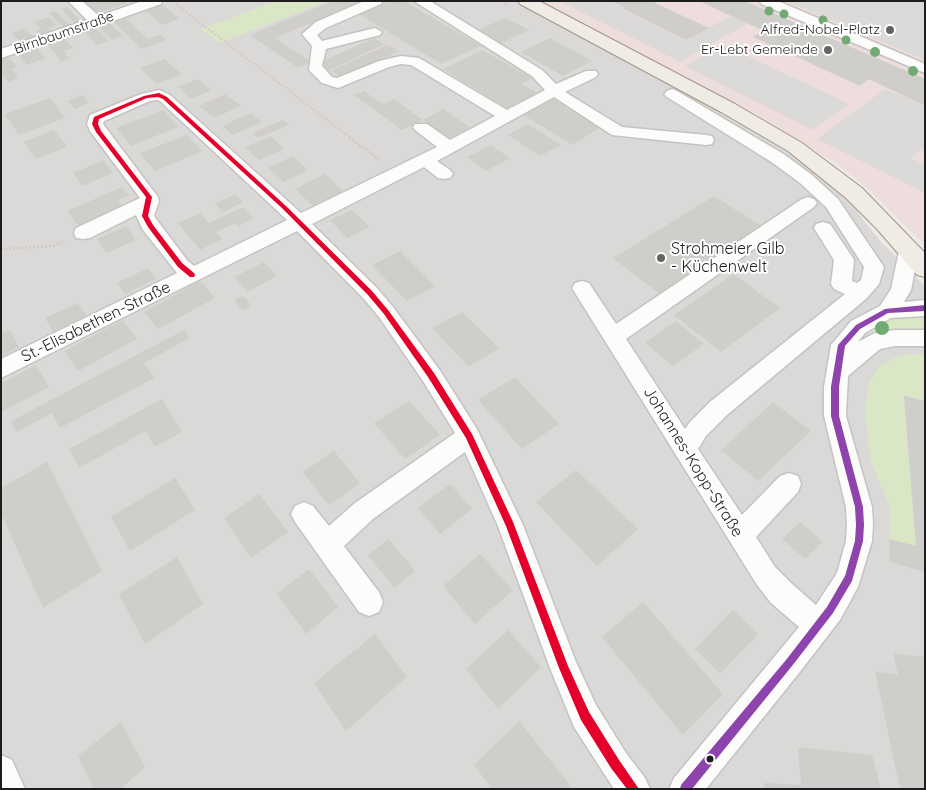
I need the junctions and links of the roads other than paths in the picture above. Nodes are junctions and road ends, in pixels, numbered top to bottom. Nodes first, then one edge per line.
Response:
1 (74, 1) edge
2 (156, 1) edge
3 (376, 1) edge
4 (420, 1) edge
5 (526, 1) edge
6 (766, 1) edge
7 (97, 22) junction
8 (375, 32) dead end
9 (319, 46) junction
10 (1, 54) edge
11 (925, 68) edge
12 (591, 74) dead end
13 (554, 90) junction
14 (672, 94) dead end
15 (507, 117) junction
16 (421, 127) dead end
17 (706, 140) dead end
18 (449, 147) junction
19 (429, 158) junction
20 (444, 174) dead end
21 (150, 201) junction
22 (808, 203) dead end
23 (299, 222) junction
24 (823, 228) dead end
25 (83, 233) road end
26 (909, 251) junction
27 (925, 268) edge
28 (192, 275) junction
29 (582, 288) dead end
30 (860, 293) junction
31 (925, 308) edge
32 (887, 310) junction
33 (613, 336) junction
34 (925, 338) edge
35 (1, 369) edge
36 (837, 373) junction
37 (469, 436) junction
38 (684, 450) junction
39 (790, 484) dead end
40 (304, 514) dead end
41 (739, 536) junction
42 (327, 544) junction
43 (369, 602) dead end
44 (818, 625) junction
45 (1, 772) edge
46 (9, 789) edge
47 (634, 789) edge
48 (685, 789) edge

1 - 7 street
2 - 7 street, Birnbaumstraße
3 - 9 street
4 - 13 street
5 - 26 main road
6 - 11 street
7 - 10 street, Birnbaumstraße
8 - 9 street
9 - 15 street
12 - 13 street, St.-Elisabethen-Straße
13 - 15 street, St.-Elisabethen-Straße
13 - 17 street
14 - 30 street
15 - 18 street, St.-Elisabethen-Straße
16 - 18 street
18 - 19 street, St.-Elisabethen-Straße
19 - 20 street
19 - 23 street, St.-Elisabethen-Straße
21 - 23 street
21 - 25 street
21 - 28 street
22 - 33 street
23 - 28 street, St.-Elisabethen-Straße
23 - 37 street
24 - 30 street
26 - 27 main road
26 - 32 street
28 - 35 street, St.-Elisabethen-Straße
29 - 33 street, Johannes-Kopp-Straße
30 - 38 street
31 - 32 street
32 - 36 street
33 - 38 street, Johannes-Kopp-Straße
34 - 36 street
36 - 44 street
37 - 42 street
37 - 47 street
38 - 41 street, Johannes-Kopp-Straße
39 - 41 street
40 - 42 street
41 - 44 street, Johannes-Kopp-Straße
42 - 43 street
44 - 48 street
45 - 46 street

